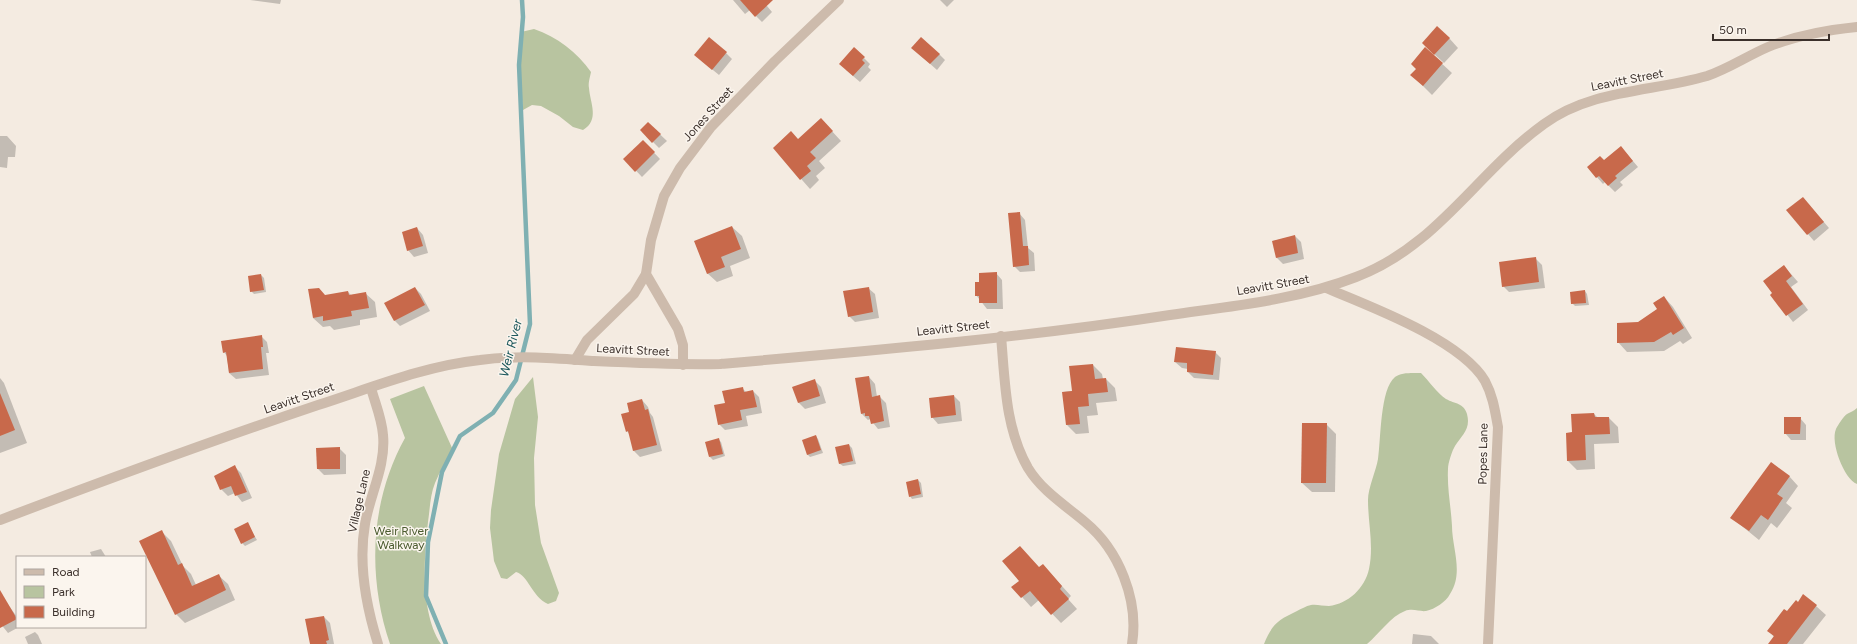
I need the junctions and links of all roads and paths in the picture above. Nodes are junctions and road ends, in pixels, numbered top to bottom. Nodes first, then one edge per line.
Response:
1 (839, 0) edge
2 (1857, 20) edge
3 (1844, 28) junction
4 (1857, 28) edge
5 (646, 274) junction
6 (1326, 288) junction
7 (1001, 336) junction
8 (575, 360) junction
9 (683, 365) junction
10 (371, 388) junction
11 (0, 520) edge
12 (378, 644) edge
13 (1132, 644) edge
14 (1488, 644) edge

1 - 5 street, Jones Street
2 - 3 street
3 - 4 street, Leavitt Street
3 - 6 street, Leavitt Street
5 - 8 street, Jones Street
5 - 9 street
6 - 7 street, Leavitt Street
6 - 14 street, Popes Lane
7 - 9 street, Leavitt Street
7 - 13 street
8 - 9 street, Leavitt Street
8 - 10 street, Leavitt Street
10 - 11 street, Leavitt Street
10 - 12 street, Village Lane

